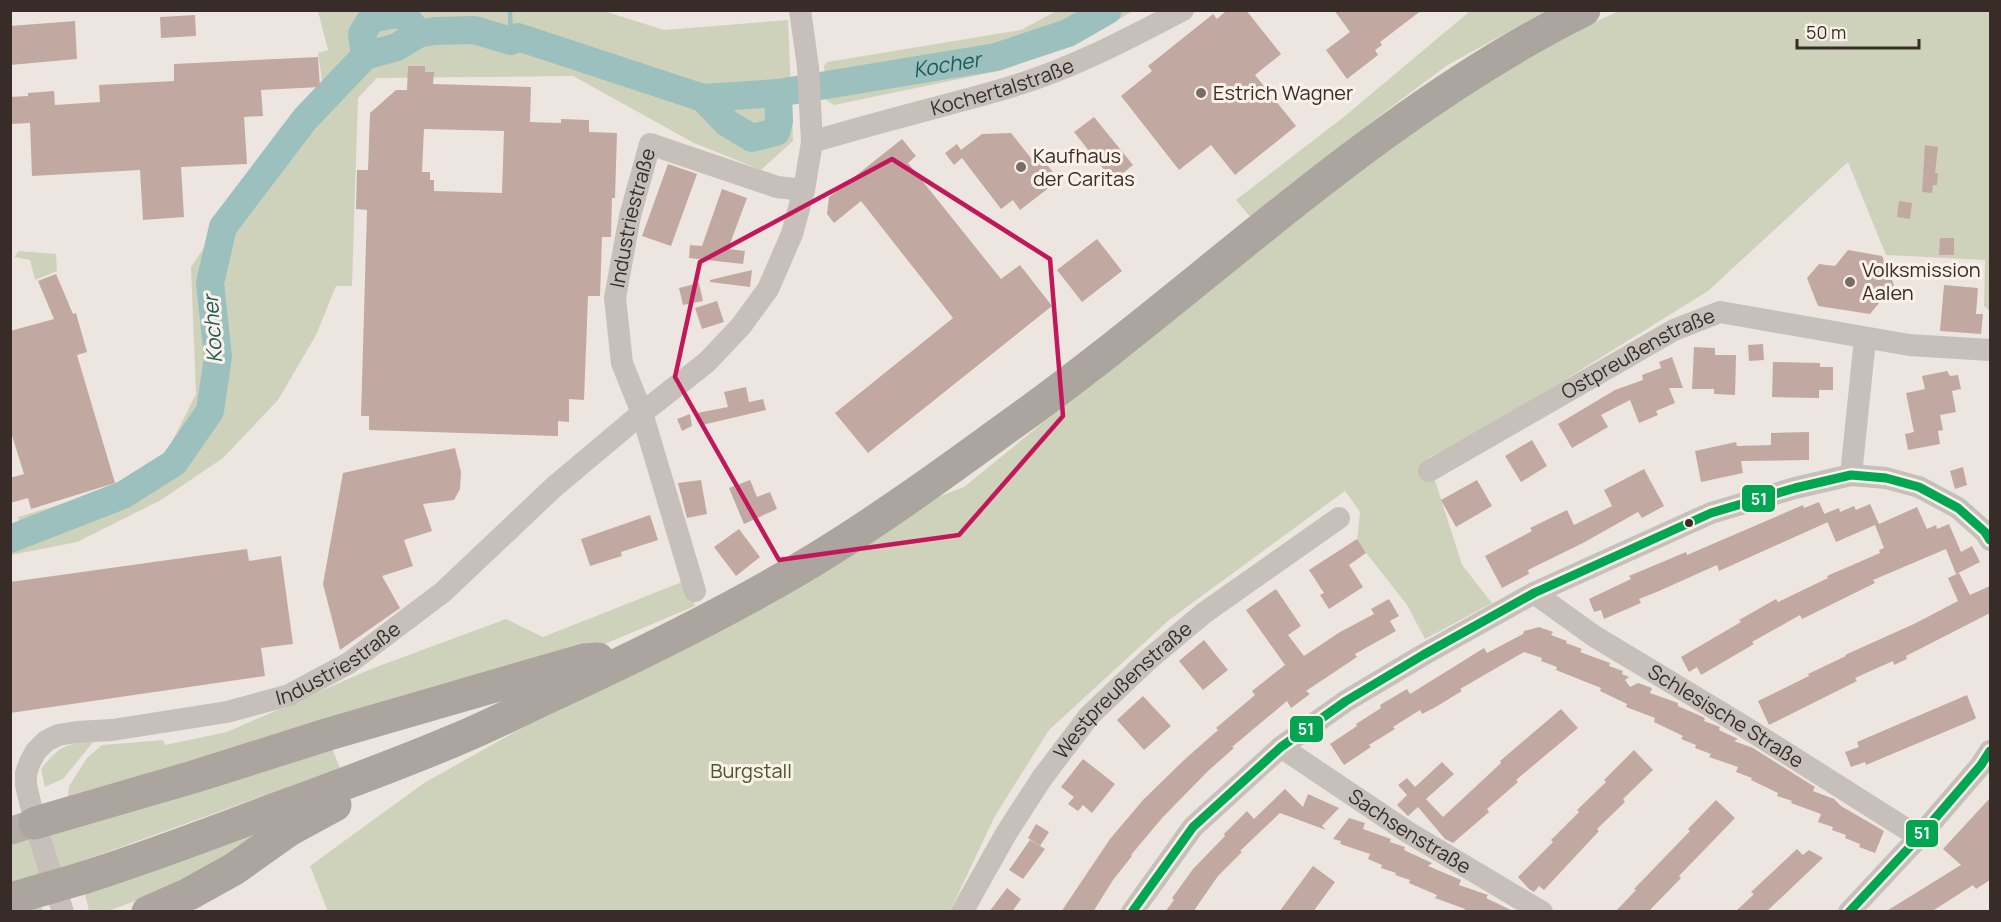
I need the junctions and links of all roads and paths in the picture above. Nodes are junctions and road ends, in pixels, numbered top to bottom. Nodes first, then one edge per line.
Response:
1 (800, 10) edge
2 (1184, 10) edge
3 (1584, 10) edge
4 (812, 142) junction
5 (804, 190) junction
6 (1865, 339) junction
7 (1990, 350) edge
8 (642, 413) junction
9 (1429, 471) dead end
10 (1851, 475) junction
11 (1339, 518) dead end
12 (1990, 540) edge
13 (1534, 593) junction
14 (703, 610) junction
15 (642, 653) junction
16 (456, 740) junction
17 (1281, 747) junction
18 (1990, 751) edge
19 (23, 827) edge
20 (1919, 837) junction
21 (21, 896) edge
22 (63, 912) edge
23 (148, 912) edge
24 (962, 912) edge
25 (1132, 912) edge
26 (1542, 912) edge
27 (1849, 912) edge

1 - 4 street, Industriestraße
2 - 4 street, Kochertalstraße
3 - 14 highway
4 - 5 street, Industriestraße
5 - 8 street, Industriestraße
5 - 8 street, Industriestraße
6 - 7 street, Ostpreußenstraße
6 - 9 street, Ostpreußenstraße
6 - 10 street
8 - 14 street, Industriestraße
8 - 19 street, Industriestraße
10 - 12 street
10 - 13 street
11 - 24 street, Westpreußenstraße
13 - 17 street
13 - 20 street, Schlesische Straße
14 - 15 highway
15 - 16 highway
15 - 19 highway
16 - 21 highway, bridge
16 - 23 highway
17 - 25 street
17 - 26 street, Sachsenstraße
18 - 20 street
19 - 22 street, Industriestraße
20 - 27 street

